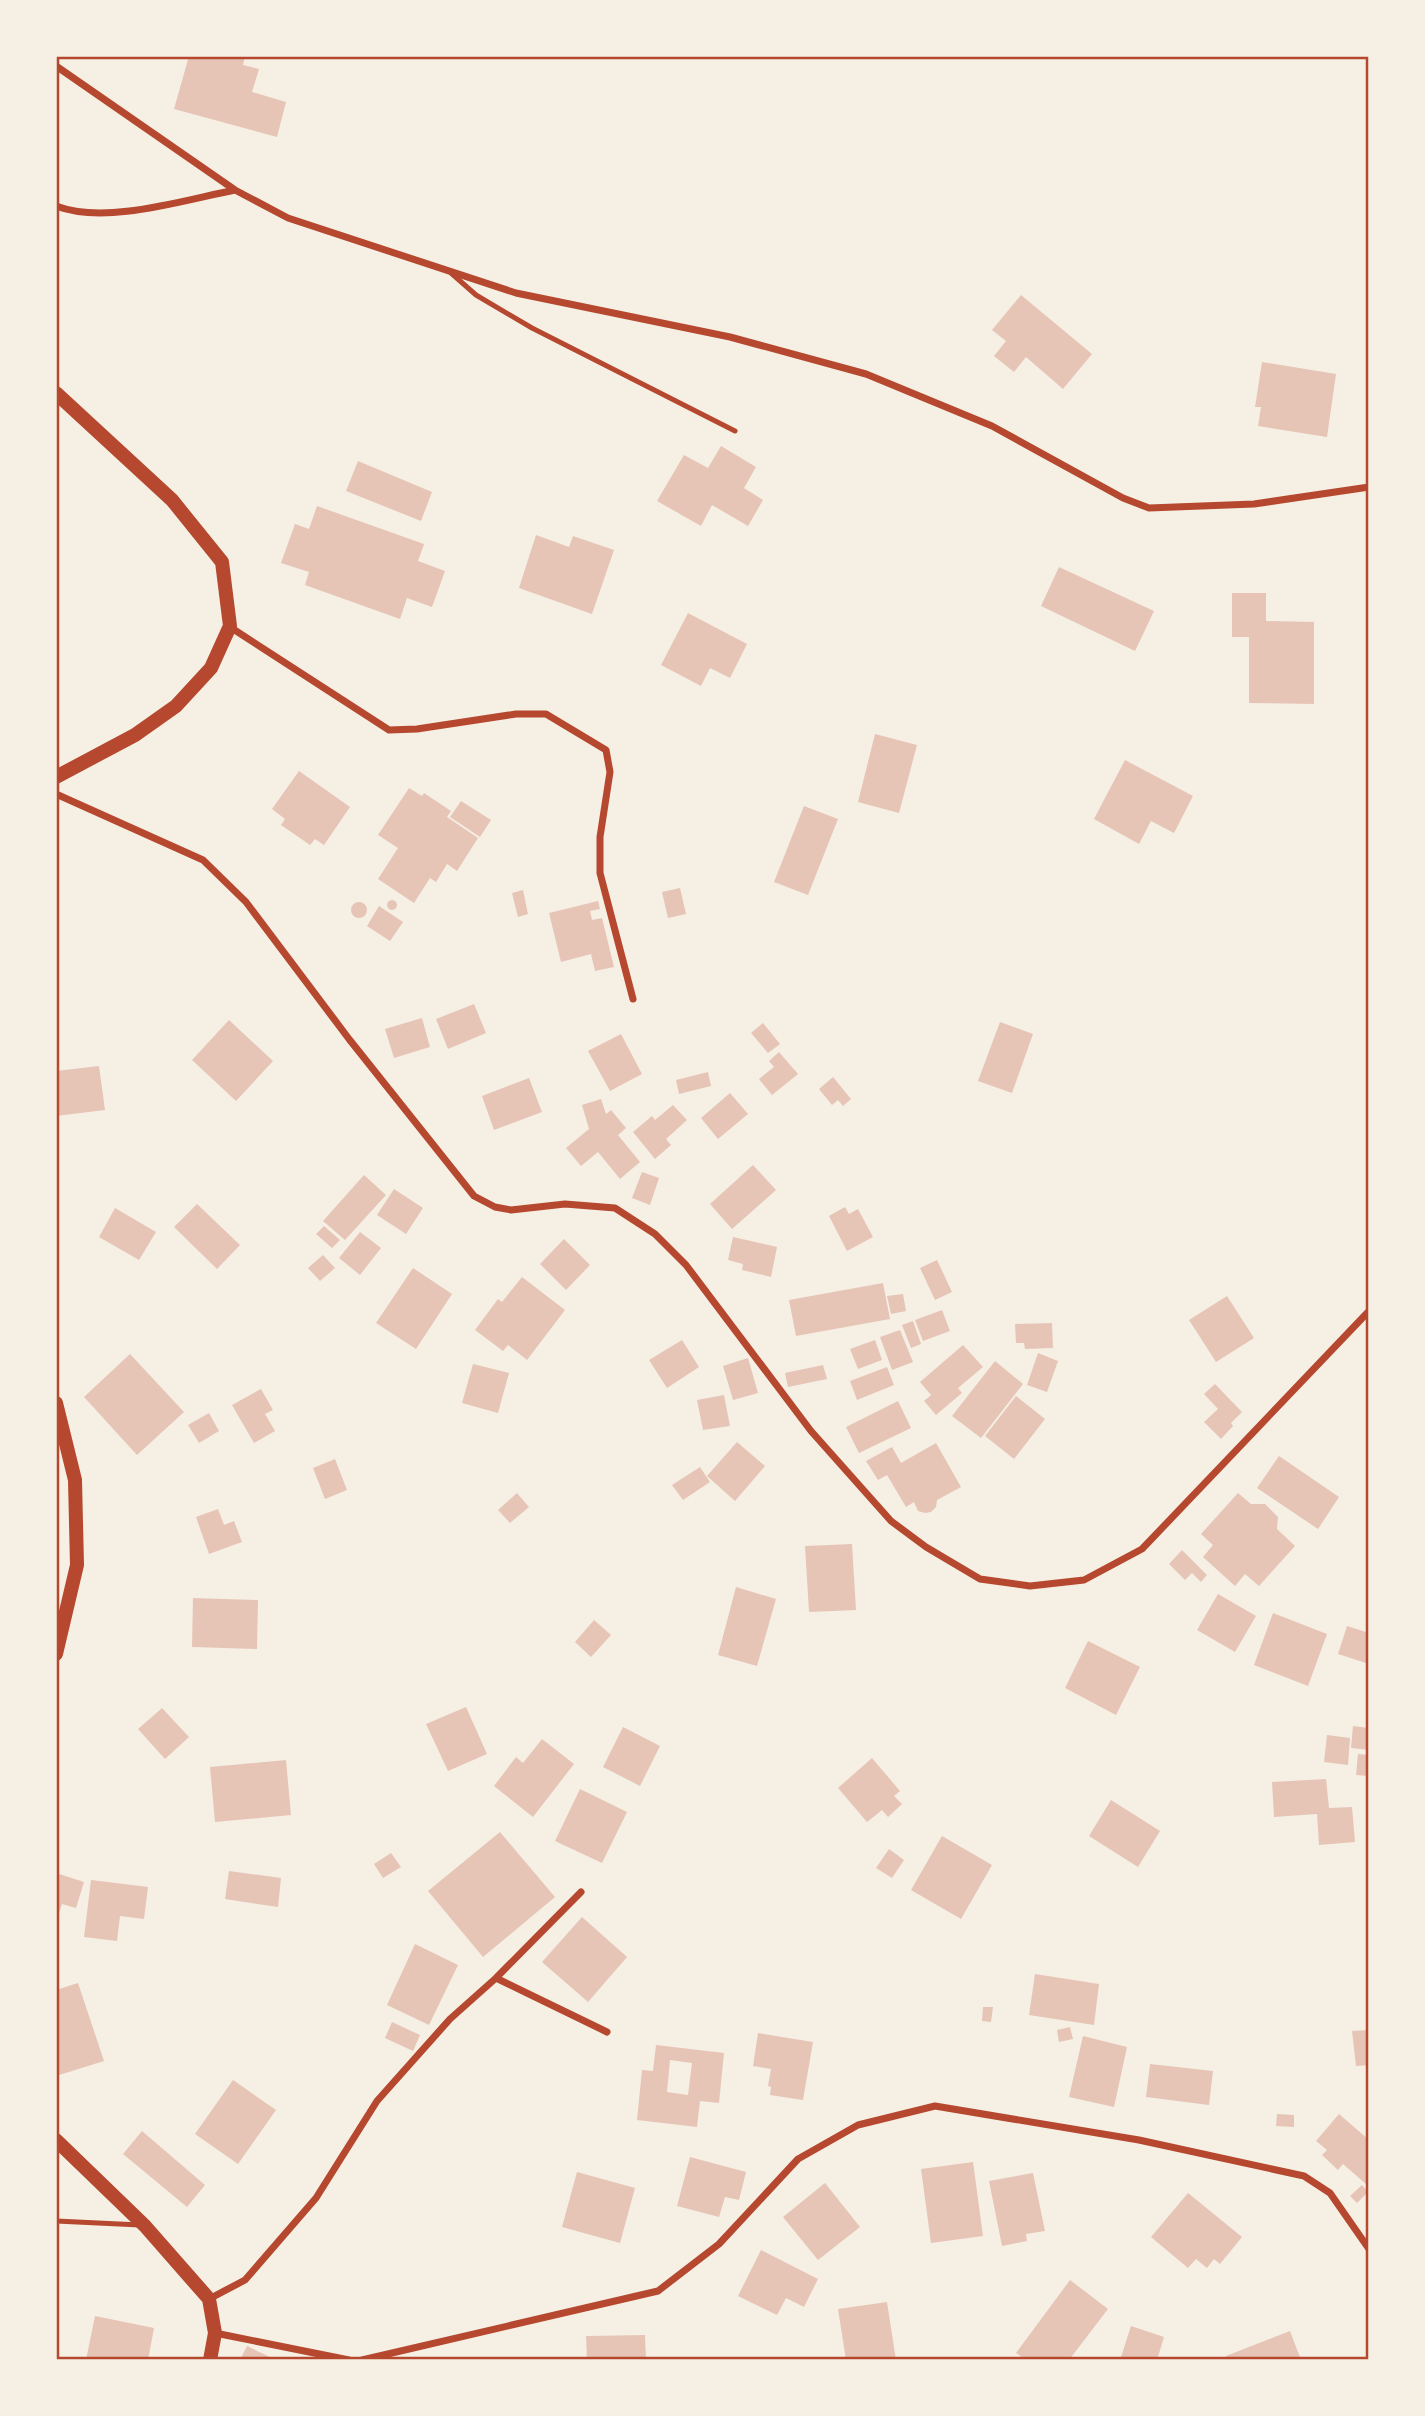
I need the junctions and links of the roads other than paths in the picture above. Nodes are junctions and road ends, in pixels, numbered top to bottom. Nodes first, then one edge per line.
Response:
1 (56, 66) edge
2 (235, 190) junction
3 (56, 206) edge
4 (448, 270) junction
5 (56, 393) edge
6 (735, 430) dead end
7 (1369, 487) edge
8 (230, 626) junction
9 (56, 777) edge
10 (56, 793) edge
11 (633, 999) dead end
12 (1369, 1311) edge
13 (56, 1403) edge
14 (56, 1654) edge
15 (580, 1892) dead end
16 (496, 1978) junction
17 (607, 2032) dead end
18 (56, 2140) edge
19 (56, 2221) edge
20 (145, 2226) junction
21 (1369, 2249) edge
22 (209, 2299) junction
23 (215, 2333) junction
24 (210, 2360) edge
25 (349, 2360) edge
26 (362, 2360) edge

1 - 2 street
2 - 3 street
2 - 4 street
4 - 6 lane
4 - 7 street
5 - 8 main road
8 - 9 main road
8 - 11 street
10 - 12 street
13 - 14 main road
15 - 16 street
16 - 17 street
16 - 22 street
18 - 20 main road
19 - 20 lane
20 - 22 main road
21 - 26 street
22 - 23 main road
23 - 24 main road
23 - 25 street

